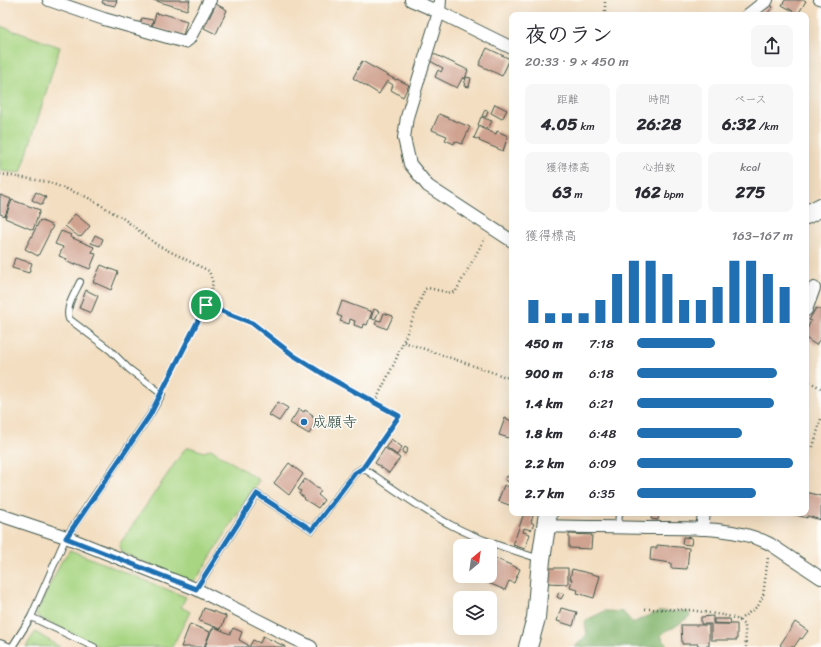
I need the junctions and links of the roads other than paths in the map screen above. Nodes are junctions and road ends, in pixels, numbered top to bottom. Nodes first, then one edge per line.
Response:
1 (49, 0) edge
2 (210, 0) edge
3 (411, 0) edge
4 (767, 0) edge
5 (817, 0) edge
6 (821, 2) edge
7 (439, 6) edge
8 (752, 12) edge
9 (509, 46) edge
10 (821, 207) edge
11 (809, 213) edge
12 (509, 239) edge
13 (80, 282) dead end
14 (814, 287) edge
15 (809, 301) edge
16 (0, 515) edge
17 (619, 516) edge
18 (704, 516) edge
19 (547, 520) edge
20 (618, 528) junction
21 (702, 529) junction
22 (66, 538) junction
23 (541, 560) junction
24 (821, 578) edge
25 (196, 589) junction
26 (31, 617) junction
27 (0, 643) edge
28 (11, 647) edge
29 (94, 647) edge
30 (310, 647) edge
31 (528, 647) edge

1 - 2 street
3 - 7 street
4 - 8 street
5 - 6 lane
7 - 9 street
7 - 12 street
10 - 11 street
13 - 22 lane
14 - 15 street
16 - 22 street
17 - 20 lane
18 - 21 street
19 - 20 street
19 - 23 street
20 - 21 street
21 - 24 street
22 - 25 street
22 - 26 lane
23 - 25 lane
23 - 31 street
25 - 30 street
26 - 28 lane
26 - 29 lane
27 - 28 lane

